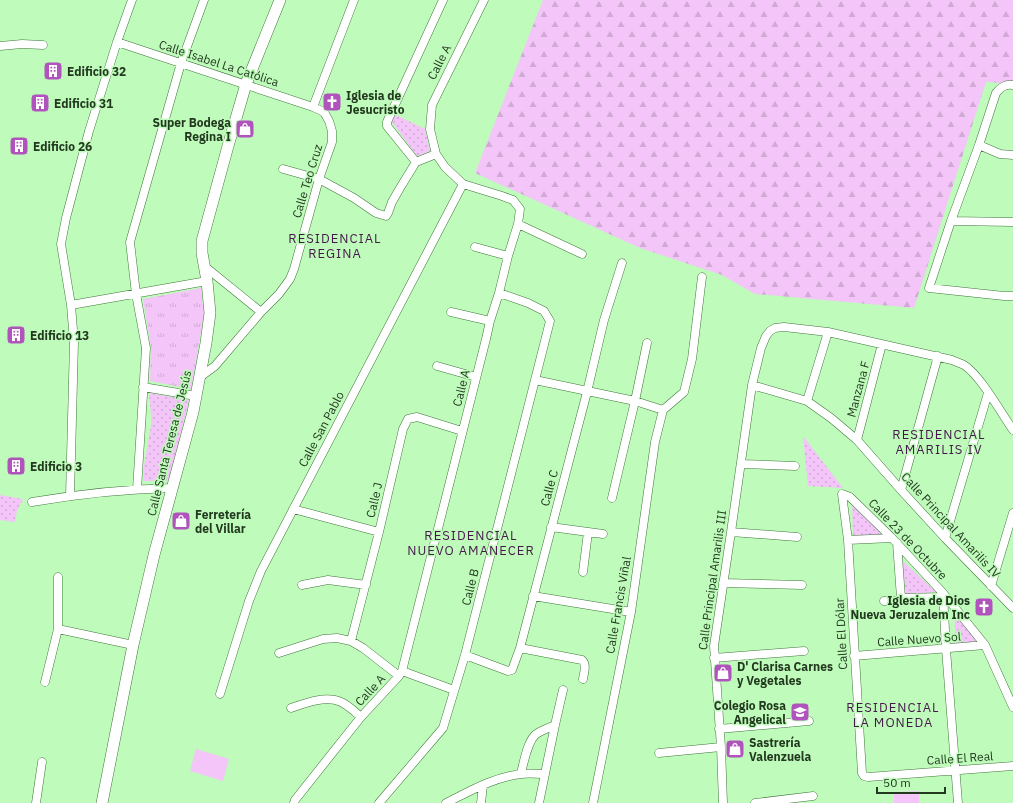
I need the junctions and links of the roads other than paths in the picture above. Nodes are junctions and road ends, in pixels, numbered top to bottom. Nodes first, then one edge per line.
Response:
1 (132, 0) edge
2 (204, 0) edge
3 (280, 0) edge
4 (354, 0) edge
5 (443, 0) edge
6 (484, 0) edge
7 (117, 42) junction
8 (43, 45) dead end
9 (0, 46) edge
10 (181, 63) junction
11 (246, 84) junction
12 (1013, 85) edge
13 (313, 107) junction
14 (979, 145) junction
15 (436, 154) junction
16 (1013, 155) edge
17 (416, 162) junction
18 (283, 169) dead end
19 (319, 179) junction
20 (463, 184) junction
21 (951, 221) junction
22 (1013, 222) edge
23 (518, 224) junction
24 (475, 247) dead end
25 (582, 254) dead end
26 (508, 256) junction
27 (622, 263) dead end
28 (203, 265) junction
29 (702, 277) dead end
30 (207, 281) junction
31 (499, 292) junction
32 (136, 294) junction
33 (1013, 296) edge
34 (71, 305) junction
35 (261, 312) junction
36 (451, 312) dead end
37 (490, 322) junction
38 (828, 332) junction
39 (647, 343) dead end
40 (882, 344) junction
41 (938, 356) junction
42 (437, 366) dead end
43 (200, 377) junction
44 (476, 377) junction
45 (535, 380) junction
46 (752, 385) junction
47 (143, 386) junction
48 (587, 392) junction
49 (988, 393) junction
50 (196, 396) junction
51 (635, 401) junction
52 (808, 401) junction
53 (663, 410) junction
54 (1013, 430) edge
55 (462, 431) junction
56 (857, 440) junction
57 (741, 464) junction
58 (795, 466) dead end
59 (172, 488) junction
60 (137, 489) junction
61 (901, 490) junction
62 (842, 494) joint
63 (70, 496) junction
64 (612, 498) dead end
65 (32, 502) dead end
66 (293, 509) junction
67 (1013, 513) edge
68 (551, 527) junction
69 (379, 532) junction
70 (588, 532) junction
71 (731, 532) junction
72 (603, 534) dead end
73 (796, 537) dead end
74 (945, 538) junction
75 (848, 540) junction
76 (895, 541) junction
77 (583, 572) dead end
78 (58, 577) dead end
79 (723, 583) junction
80 (366, 584) junction
81 (302, 585) dead end
82 (802, 585) dead end
83 (991, 586) junction
84 (943, 595) junction
85 (534, 596) junction
86 (901, 598) junction
87 (884, 601) dead end
88 (1013, 608) edge
89 (631, 612) junction
90 (58, 629) junction
91 (351, 641) junction
92 (133, 645) junction
93 (985, 645) junction
94 (520, 648) junction
95 (946, 649) junction
96 (804, 651) dead end
97 (278, 653) dead end
98 (465, 655) junction
99 (854, 656) junction
100 (714, 658) junction
101 (401, 673) junction
102 (583, 679) dead end
103 (45, 682) dead end
104 (454, 690) junction
105 (563, 690) dead end
106 (220, 694) dead end
107 (291, 708) dead end
108 (1013, 708) edge
109 (361, 717) junction
110 (809, 721) dead end
111 (555, 725) junction
112 (719, 729) junction
113 (721, 747) junction
114 (660, 753) dead end
115 (42, 762) dead end
116 (1013, 766) edge
117 (955, 770) junction
118 (521, 773) junction
119 (862, 773) joint
120 (545, 774) junction
121 (483, 785) junction
122 (813, 796) dead end
123 (36, 803) edge
124 (103, 803) edge
125 (107, 803) edge
126 (294, 803) edge
127 (380, 803) edge
128 (446, 803) edge
129 (481, 803) edge
130 (539, 803) edge
131 (593, 803) edge
132 (723, 803) edge
133 (755, 803) edge
134 (958, 803) edge

1 - 7 street
2 - 10 street
3 - 11 street, Calle Santa Teresa de Jesús
4 - 13 street
5 - 17 street
6 - 15 street, Calle A
7 - 10 street, Calle Isabel La Católica
7 - 34 street
8 - 9 street
10 - 11 street, Calle Isabel La Católica
10 - 32 street
11 - 13 street, Calle Isabel La Católica
11 - 28 street, Calle Santa Teresa de Jesús
12 - 14 street
13 - 19 street, Calle Teo Cruz
14 - 16 street
14 - 21 street
15 - 17 street
15 - 20 street, Calle A
17 - 19 street
18 - 19 street
19 - 35 street, Calle Teo Cruz
20 - 23 street, Calle A
20 - 66 street, Calle San Pablo
21 - 22 street
21 - 33 street
23 - 25 street
23 - 26 street, Calle A
24 - 26 street
26 - 31 street, Calle A
27 - 48 street, Calle C
28 - 30 street, Calle Santa Teresa de Jesús
28 - 35 street
29 - 53 street
30 - 32 street
30 - 43 street, Calle Santa Teresa de Jesús
31 - 37 street, Calle A
31 - 45 street, Calle B
32 - 34 street
32 - 47 street
34 - 63 street
35 - 43 street, Calle Teo Cruz
36 - 37 street
37 - 44 street, Calle A
38 - 40 street, Calle Principal Amarilis III
38 - 46 street, Calle Principal Amarilis III
38 - 52 street
39 - 51 street
40 - 41 street, Calle Principal Amarilis III
40 - 56 street, Manzana F
41 - 49 street, Calle Principal Amarilis III
41 - 61 street
42 - 44 street
43 - 50 street, Calle Santa Teresa de Jesús
44 - 55 street, Calle A
45 - 48 street
45 - 98 street, Calle B
46 - 52 street, Calle Principal Amarilis IV
46 - 57 street, Calle Principal Amarilis III
47 - 50 street
47 - 60 street
48 - 51 street
48 - 68 street, Calle C
49 - 54 street, Calle Principal Amarilis III
49 - 74 street
50 - 59 street, Calle Santa Teresa de Jesús
51 - 53 street
51 - 64 street
52 - 56 street, Calle Principal Amarilis IV
53 - 89 street, Calle Francis Viñal
55 - 69 street, Calle J
55 - 101 street, Calle A
56 - 61 street, Calle Principal Amarilis IV
57 - 58 street
57 - 71 street, Calle Principal Amarilis III
59 - 60 street
59 - 92 street, Calle Santa Teresa de Jesús
60 - 63 street
61 - 74 street, Calle Principal Amarilis IV
62 - 75 street, Calle El Dólar
62 - 76 street, Calle 23 de Octubre
63 - 65 street
66 - 69 street
66 - 106 street, Calle San Pablo
67 - 83 street
68 - 70 street
68 - 85 street, Calle C
69 - 80 street, Calle J
70 - 72 street
70 - 77 street
71 - 73 street
71 - 79 street, Calle Principal Amarilis III
74 - 83 street, Calle Principal Amarilis IV
75 - 76 street
75 - 99 street, Calle El Dólar
76 - 84 street, Calle 23 de Octubre
76 - 86 street
78 - 90 street
79 - 82 street
79 - 100 street, Calle Principal Amarilis III
80 - 81 street
80 - 91 street, Calle J
83 - 88 street, Calle Principal Amarilis IV
84 - 86 street
84 - 93 street, Calle 23 de Octubre
84 - 95 street
85 - 89 street
85 - 94 street, Calle C
86 - 87 street
89 - 131 street, Calle Francis Viñal
90 - 92 street
90 - 103 street
91 - 97 street
91 - 101 street
92 - 124 street, Calle Santa Teresa de Jesús
93 - 95 street, Calle Nuevo Sol
93 - 108 street, Calle 23 de Octubre
94 - 98 street, Calle C
94 - 102 street
95 - 99 street, Calle Nuevo Sol
95 - 117 street
96 - 100 street
98 - 104 street, Calle B
99 - 119 street, Calle El Dólar
100 - 112 street, Calle Principal Amarilis III
101 - 104 street
101 - 109 street, Calle A
104 - 127 street, Calle B
105 - 111 street
107 - 109 street
109 - 126 street, Calle A
110 - 112 street
111 - 118 street
111 - 120 street
112 - 113 street, Calle Principal Amarilis III
113 - 114 street
113 - 132 street, Calle Principal Amarilis III
115 - 123 street
116 - 117 street, Calle El Real
117 - 119 street, Calle El Real
117 - 134 street
118 - 120 street
118 - 121 street
120 - 130 street
121 - 128 street
121 - 129 street
122 - 133 street
124 - 125 street

